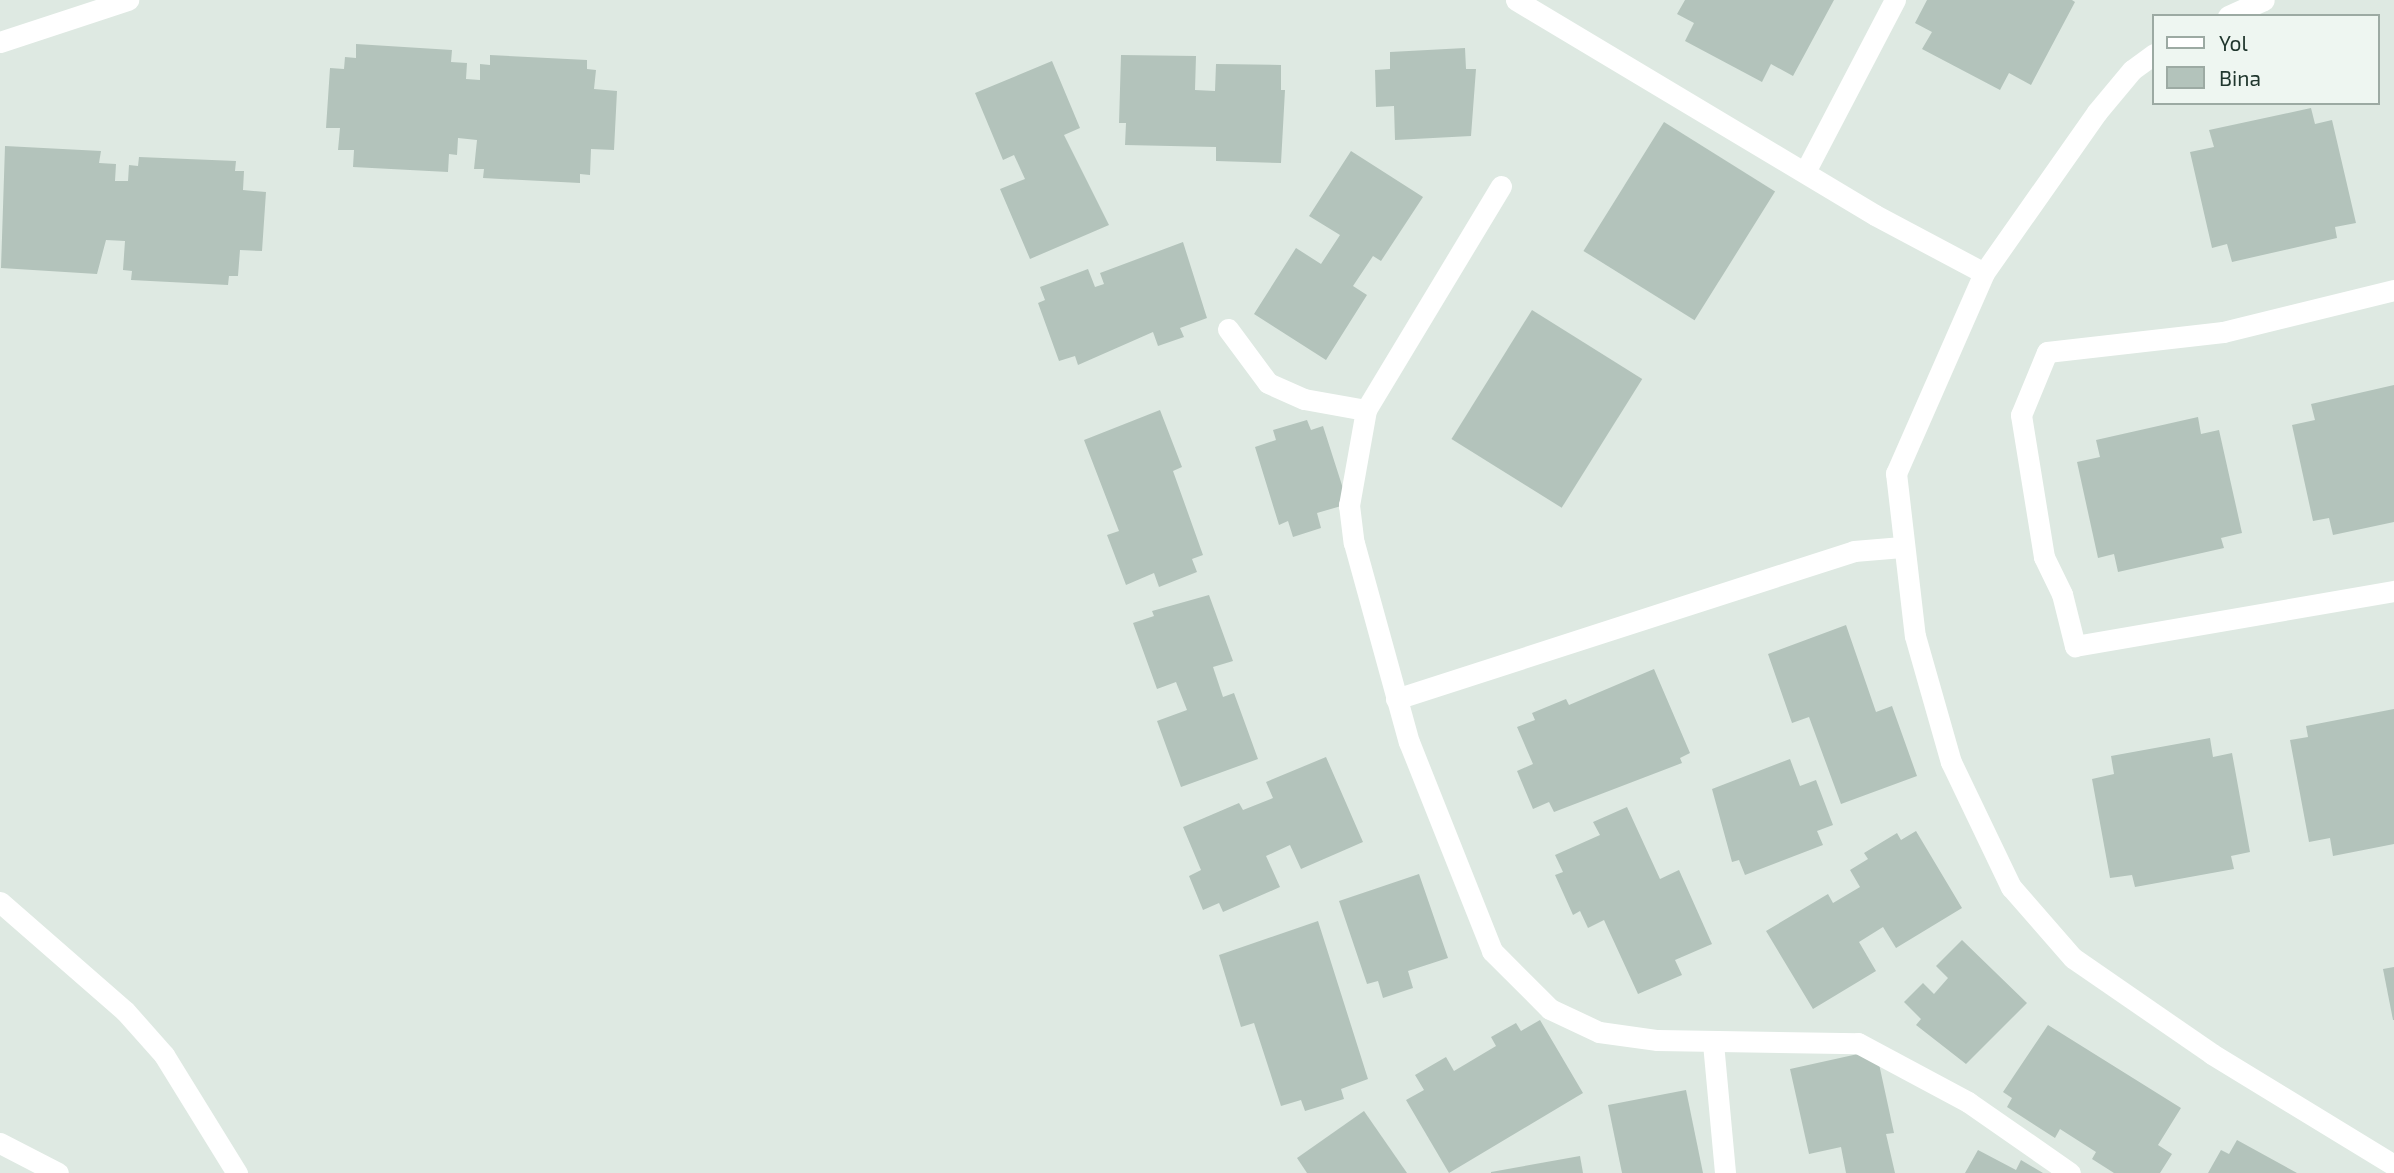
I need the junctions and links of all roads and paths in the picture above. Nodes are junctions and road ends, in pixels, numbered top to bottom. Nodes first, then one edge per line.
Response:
1 (128, 0) edge
2 (1517, 0) edge
3 (1895, 0) edge
4 (2264, 0) edge
5 (2232, 14) edge
6 (0, 42) edge
7 (2152, 55) edge
8 (1806, 170) junction
9 (1501, 186) dead end
10 (1984, 273) junction
11 (2394, 290) edge
12 (1228, 329) dead end
13 (1366, 410) junction
14 (1902, 547) junction
15 (2394, 591) edge
16 (1396, 699) junction
17 (0, 902) edge
18 (1713, 1043) junction
19 (0, 1143) edge
20 (2394, 1165) edge
21 (58, 1173) edge
22 (237, 1173) edge
23 (1725, 1173) edge
24 (2070, 1173) edge

1 - 6 street
2 - 8 street
3 - 8 street
4 - 5 street
7 - 10 street
8 - 10 street
9 - 13 street
10 - 14 street
11 - 15 street
12 - 13 street
13 - 16 street
14 - 16 street
14 - 20 street
16 - 18 street
17 - 22 street
18 - 23 street
18 - 24 street
19 - 21 street

